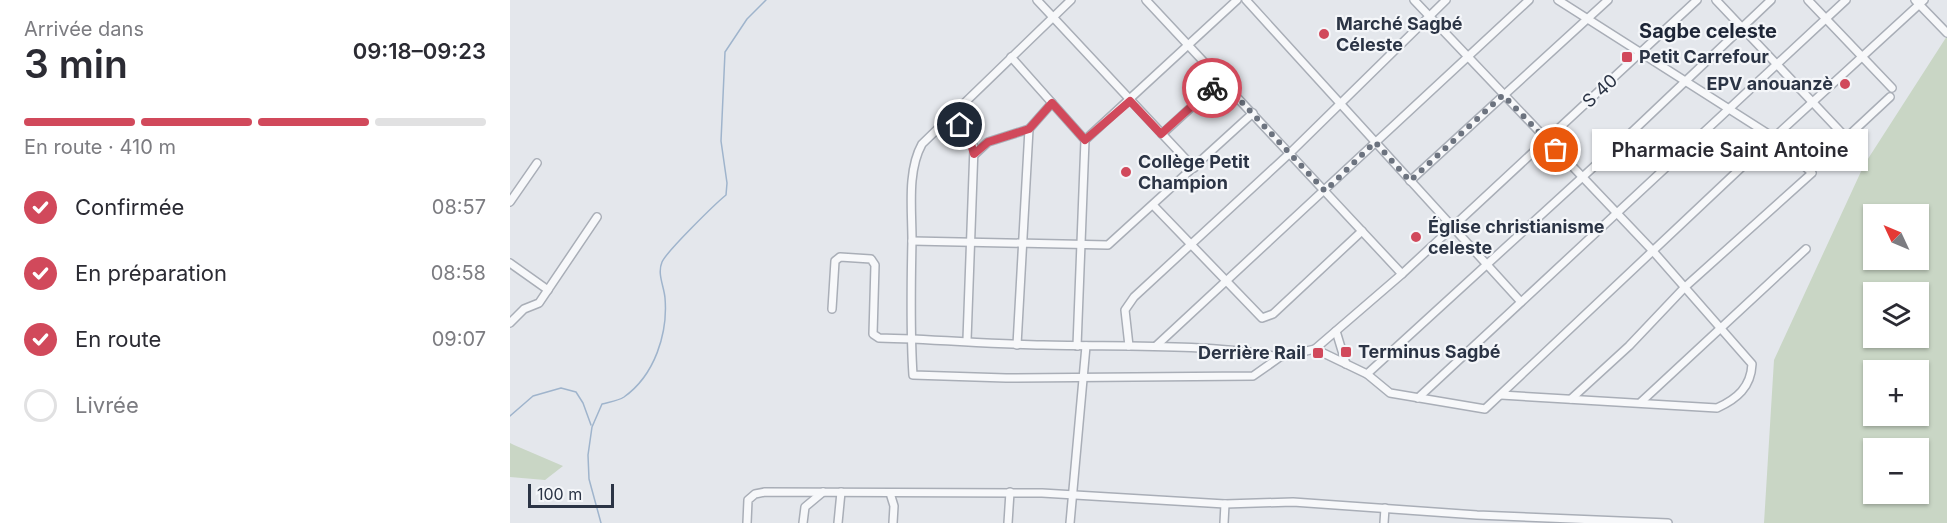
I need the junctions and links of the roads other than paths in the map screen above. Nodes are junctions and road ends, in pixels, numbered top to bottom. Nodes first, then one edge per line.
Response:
1 (1037, 0) edge
2 (1071, 0) edge
3 (1237, 0) edge
4 (1246, 0) edge
5 (1414, 0) edge
6 (1446, 0) edge
7 (1529, 0) edge
8 (1558, 0) edge
9 (1608, 0) edge
10 (1697, 0) edge
11 (1716, 0) edge
12 (1771, 0) edge
13 (1808, 0) edge
14 (1846, 0) edge
15 (1150, 1) edge
16 (1919, 1) edge
17 (1430, 16) junction
18 (1053, 17) junction
19 (1588, 19) junction
20 (1826, 19) junction
21 (1742, 27) junction
22 (1947, 33) edge
23 (1189, 46) junction
24 (1641, 54) junction
25 (1011, 57) junction
26 (1861, 57) junction
27 (1469, 58) junction
28 (1778, 64) junction
29 (1221, 80) junction
30 (1684, 80) junction
31 (1892, 88) dead end
32 (1503, 95) junction
33 (1890, 97) dead end
34 (1130, 101) junction
35 (1052, 103) junction
36 (1813, 103) junction
37 (1339, 104) junction
38 (1730, 108) junction
39 (1253, 113) junction
40 (951, 116) junction
41 (1029, 129) junction
42 (1161, 134) junction
43 (1773, 138) junction
44 (1846, 138) junction
45 (1546, 139) junction
46 (1085, 140) junction
47 (1375, 142) junction
48 (1853, 145) dead end
49 (1290, 153) junction
50 (974, 154) junction
51 (537, 163) dead end
52 (1194, 168) junction
53 (1582, 178) junction
54 (1410, 181) junction
55 (1325, 191) junction
56 (510, 202) edge
57 (1153, 205) junction
58 (1616, 216) junction
59 (597, 217) dead end
60 (1452, 227) junction
61 (1362, 231) junction
62 (912, 241) junction
63 (969, 241) junction
64 (1021, 243) junction
65 (1080, 244) junction
66 (1192, 244) junction
67 (1806, 249) dead end
68 (1652, 250) junction
69 (510, 263) edge
70 (1487, 265) junction
71 (1402, 274) junction
72 (1228, 281) junction
73 (1685, 287) junction
74 (548, 290) junction
75 (1521, 302) junction
76 (832, 309) dead end
77 (510, 323) edge
78 (1720, 326) junction
79 (1336, 331) junction
80 (911, 339) junction
81 (967, 340) junction
82 (1017, 345) junction
83 (1077, 346) junction
84 (1086, 346) junction
85 (1129, 346) junction
86 (1156, 346) junction
87 (1315, 349) junction
88 (1280, 357) junction
89 (1346, 364) junction
90 (1367, 374) junction
91 (1082, 377) junction
92 (1501, 395) junction
93 (1418, 398) junction
94 (1571, 399) junction
95 (1641, 402) junction
96 (823, 492) junction
97 (841, 492) junction
98 (1010, 492) junction
99 (890, 493) junction
100 (1072, 494) junction
101 (1225, 504) junction
102 (1385, 508) junction
103 (1477, 519) edge
104 (1570, 520) edge
105 (747, 523) edge
106 (803, 523) edge
107 (838, 523) edge
108 (893, 523) edge
109 (1008, 523) edge
110 (1070, 523) edge
111 (1224, 523) edge
112 (1384, 523) edge
113 (1668, 523) edge

1 - 18 street
2 - 18 street
3 - 23 street
4 - 37 street
5 - 17 street
6 - 17 street
7 - 27 street
8 - 19 street
9 - 19 street
10 - 24 street, S 40
11 - 21 street
12 - 21 street
13 - 20 street
14 - 20 street
15 - 23 street
16 - 22 street
16 - 26 street
17 - 27 street
17 - 37 street
18 - 25 street
18 - 34 street
19 - 24 street
19 - 32 street
20 - 26 street
20 - 28 street
21 - 28 street
21 - 30 street
23 - 29 street
23 - 34 street
24 - 30 street
24 - 45 street, S 40
25 - 35 street
25 - 40 street
26 - 31 street
26 - 36 street
27 - 32 street
27 - 47 street
28 - 36 street
28 - 38 street
29 - 39 street
29 - 42 street
30 - 38 street
30 - 53 street
32 - 45 street
32 - 54 street
33 - 44 street
34 - 42 street
34 - 46 street
35 - 41 street
35 - 46 street
36 - 43 street
36 - 44 street
37 - 47 street
37 - 49 street
38 - 43 street
38 - 58 street
39 - 49 street
39 - 52 street
40 - 50 street
40 - 62 street
41 - 50 street
41 - 64 street
42 - 52 street
43 - 68 street
43 - 73 street
44 - 48 street
45 - 53 street
45 - 60 street, S 40
46 - 65 street
47 - 54 street
47 - 55 street
49 - 55 street
49 - 66 street
50 - 63 street
51 - 56 street
52 - 57 street
53 - 58 street
53 - 70 street
54 - 60 street
55 - 61 street
55 - 72 street
57 - 65 street
57 - 66 street
58 - 68 street
58 - 75 street
59 - 74 street
60 - 70 street
60 - 71 street, S 40
61 - 71 street
61 - 72 street
62 - 63 street
62 - 80 street
63 - 64 street
63 - 81 street
64 - 65 street
64 - 82 street
65 - 83 street
66 - 72 street
66 - 85 street
67 - 78 street
68 - 73 street
68 - 92 street
69 - 74 street
70 - 75 street
70 - 90 street
71 - 79 street, S 40
72 - 86 street
73 - 78 street
73 - 94 street
74 - 77 street
75 - 93 street
76 - 80 street
78 - 95 street
78 - 95 street
79 - 87 street, S 40
79 - 89 street
80 - 81 street
80 - 91 street
81 - 82 street
82 - 83 street
83 - 84 street
84 - 85 street
84 - 91 street
85 - 86 street
86 - 88 street
87 - 88 street
87 - 89 street
88 - 91 street
89 - 90 street
90 - 93 street
91 - 100 street
92 - 93 street
92 - 94 street
94 - 95 street
96 - 97 street
96 - 105 street
96 - 106 street
97 - 99 street
97 - 107 street
98 - 99 street
98 - 100 street
98 - 109 street
99 - 108 street
100 - 101 street
100 - 110 street
101 - 102 street
101 - 111 street
102 - 103 street
102 - 112 street
103 - 104 street
104 - 113 street

